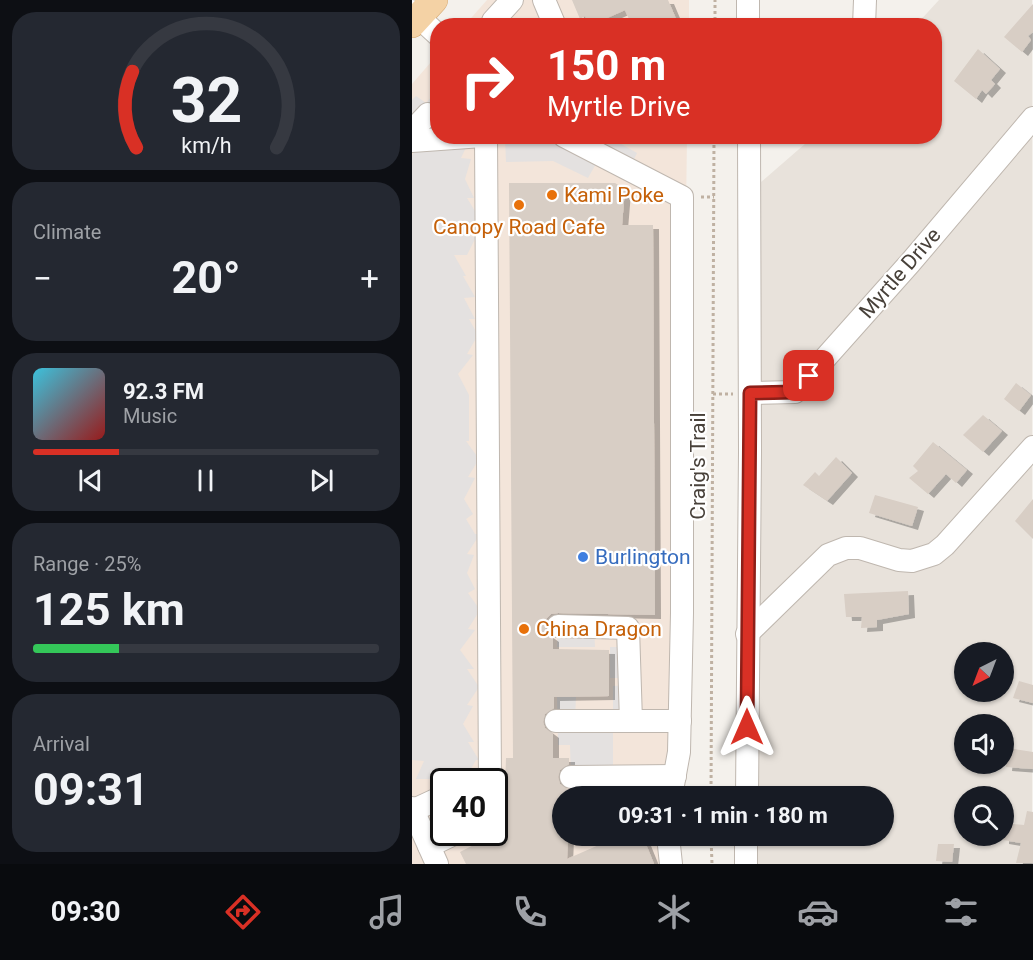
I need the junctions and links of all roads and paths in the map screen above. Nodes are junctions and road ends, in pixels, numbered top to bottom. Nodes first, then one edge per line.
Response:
1 (512, 0) edge
2 (544, 0) edge
3 (715, 0) edge
4 (748, 0) edge
5 (865, 0) edge
6 (496, 18) edge
7 (552, 18) edge
8 (715, 18) edge
9 (748, 18) edge
10 (864, 18) edge
11 (428, 114) dead end
12 (1033, 118) edge
13 (412, 130) edge
14 (430, 140) edge
15 (412, 141) edge
16 (484, 144) edge
17 (579, 144) edge
18 (714, 144) edge
19 (749, 144) edge
20 (750, 393) junction
21 (1033, 447) edge
22 (558, 626) dead end
23 (748, 634) junction
24 (556, 721) dead end
25 (631, 721) junction
26 (680, 721) junction
27 (490, 768) edge
28 (571, 777) dead end
29 (673, 786) edge
30 (711, 786) edge
31 (747, 786) edge
32 (430, 802) edge
33 (412, 810) edge
34 (669, 846) edge
35 (712, 846) edge
36 (746, 846) edge
37 (433, 855) edge
38 (671, 864) edge
39 (712, 864) edge
40 (746, 864) edge

1 - 6 street
2 - 7 street
3 - 8 path
4 - 9 street
5 - 10 street
11 - 13 street
12 - 20 street, Myrtle Drive
14 - 15 street
16 - 27 street
17 - 26 street
18 - 30 path, Craig's Trail
19 - 20 street
20 - 23 street
21 - 23 street
22 - 25 street
23 - 31 street
24 - 25 street
25 - 26 street
26 - 29 street
28 - 29 street
32 - 33 street
33 - 37 street
34 - 38 street
35 - 39 path
36 - 40 street

